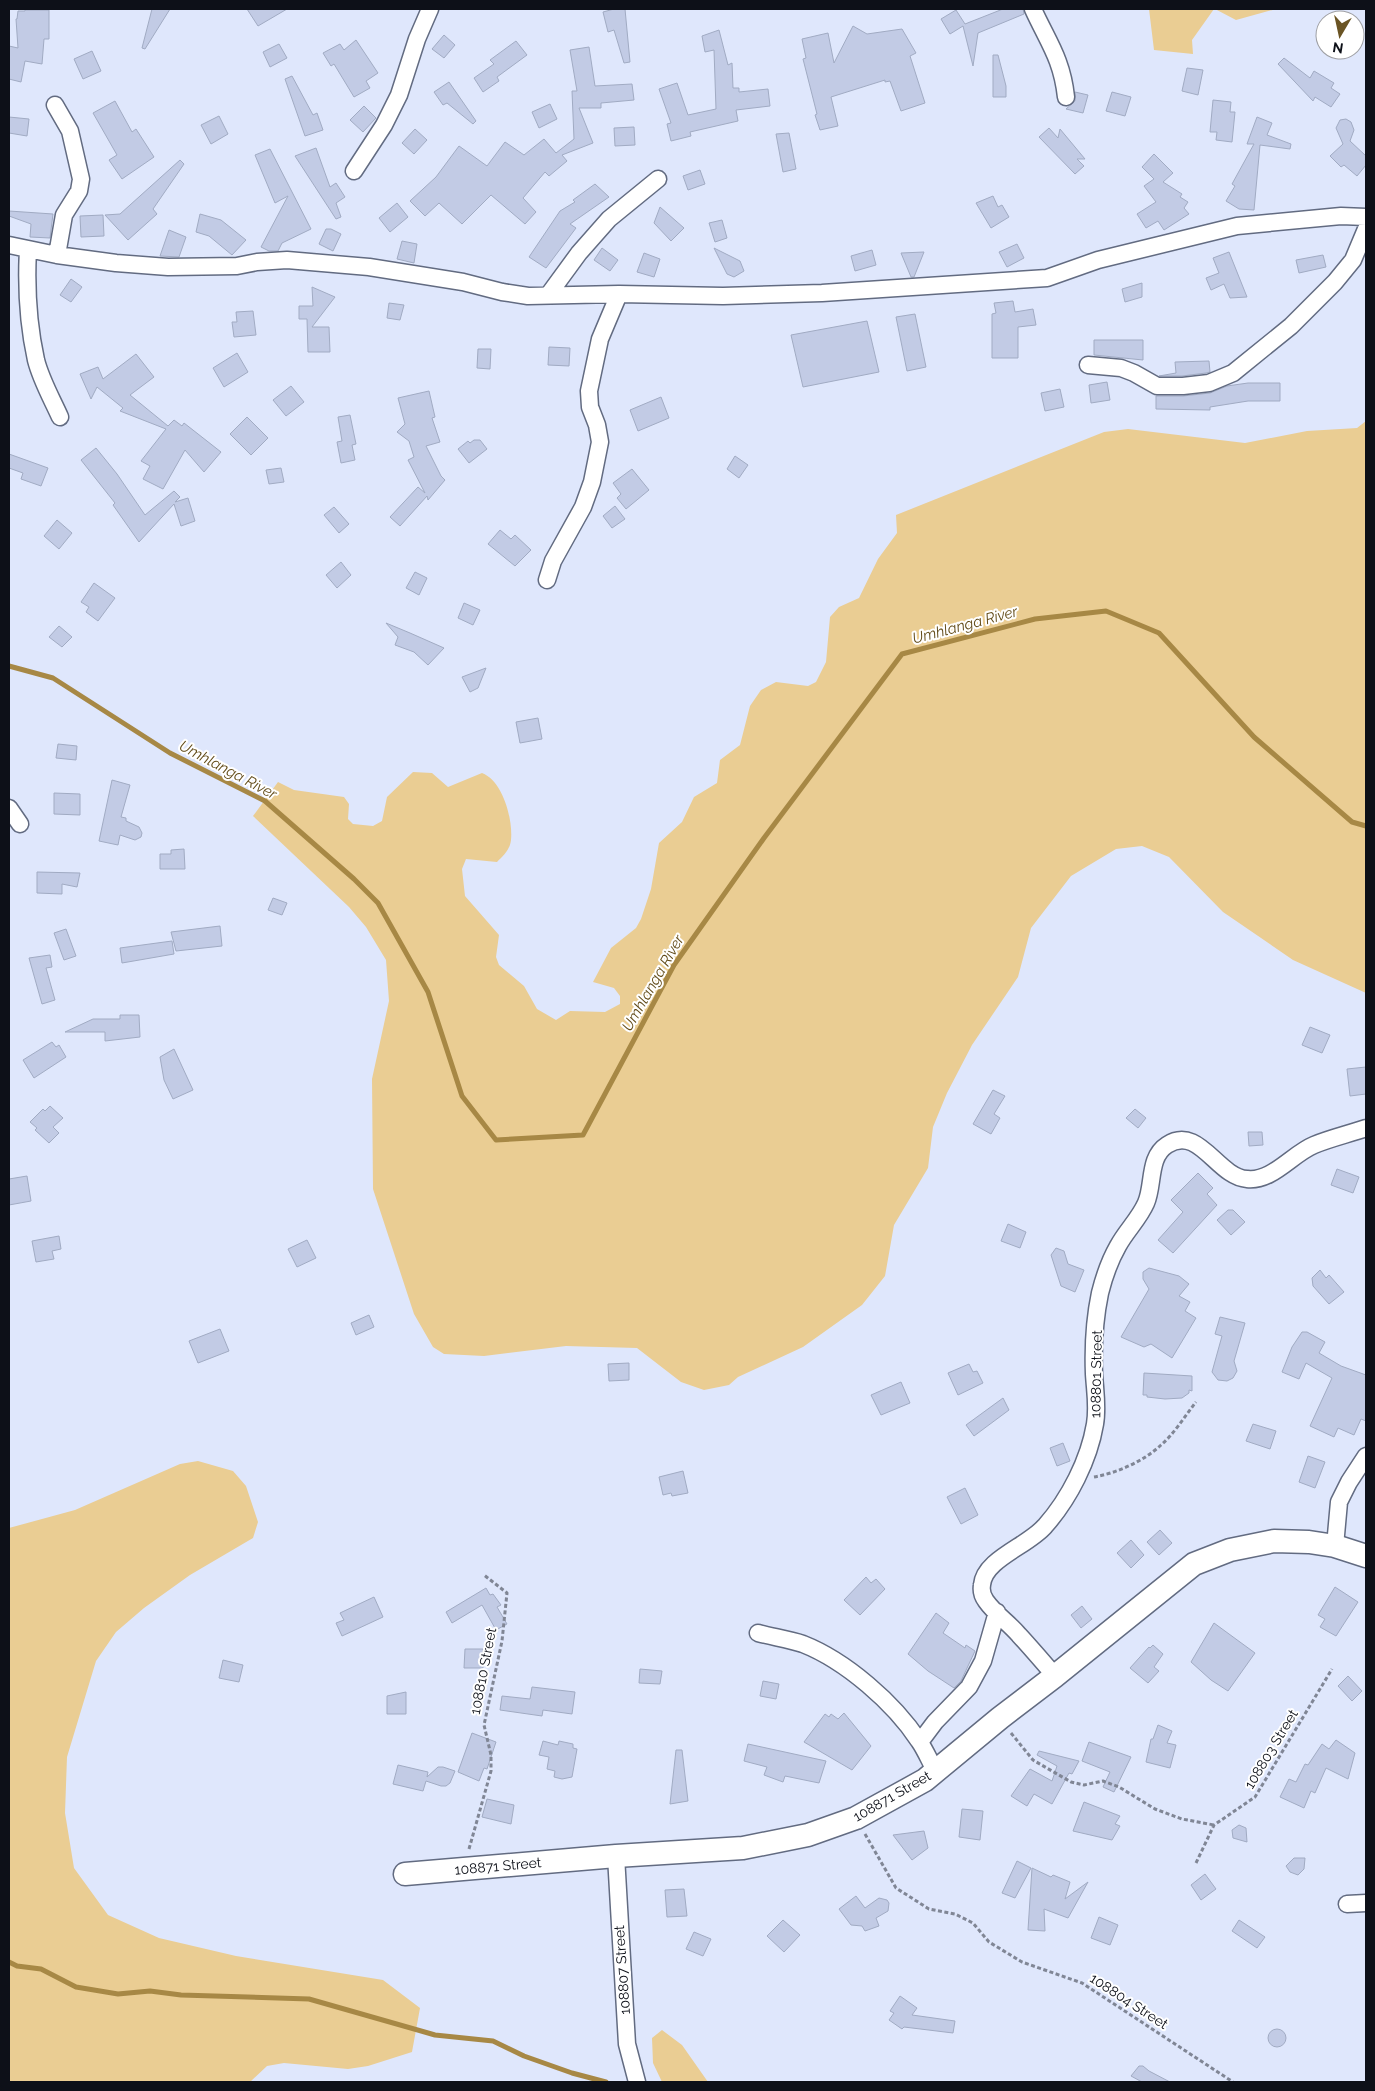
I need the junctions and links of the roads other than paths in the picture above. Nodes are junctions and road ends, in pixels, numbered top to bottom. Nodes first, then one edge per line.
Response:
1 (430, 9) edge
2 (1033, 9) edge
3 (1066, 97) dead end
4 (55, 105) dead end
5 (354, 171) dead end
6 (658, 179) dead end
7 (1366, 217) edge
8 (1366, 229) edge
9 (9, 245) edge
10 (28, 249) junction
11 (57, 255) junction
12 (549, 294) junction
13 (619, 294) junction
14 (1088, 365) dead end
15 (60, 417) dead end
16 (547, 580) dead end
17 (9, 808) edge
18 (20, 824) dead end
19 (1366, 1128) edge
20 (1366, 1456) edge
21 (1336, 1546) junction
22 (1366, 1556) edge
23 (997, 1612) junction
24 (758, 1634) dead end
25 (1055, 1676) junction
26 (920, 1742) junction
27 (936, 1772) junction
28 (616, 1856) junction
29 (405, 1874) dead end
30 (1366, 1903) edge
31 (1347, 1904) dead end
32 (637, 2082) edge

1 - 5 street
2 - 3 street
4 - 11 street
6 - 12 street
7 - 13 street
8 - 14 street
9 - 10 street
10 - 11 street
10 - 15 street
11 - 12 street
12 - 13 street
13 - 16 street
17 - 18 street
19 - 23 street, 108801 Street
20 - 21 street
21 - 22 street, 108871 Street
21 - 25 street, 108871 Street
23 - 25 street, 108801 Street
23 - 26 street
24 - 26 street
25 - 27 street, 108871 Street
26 - 27 street
27 - 28 street, 108871 Street
28 - 29 street, 108871 Street
28 - 32 street, 108807 Street
30 - 31 street

